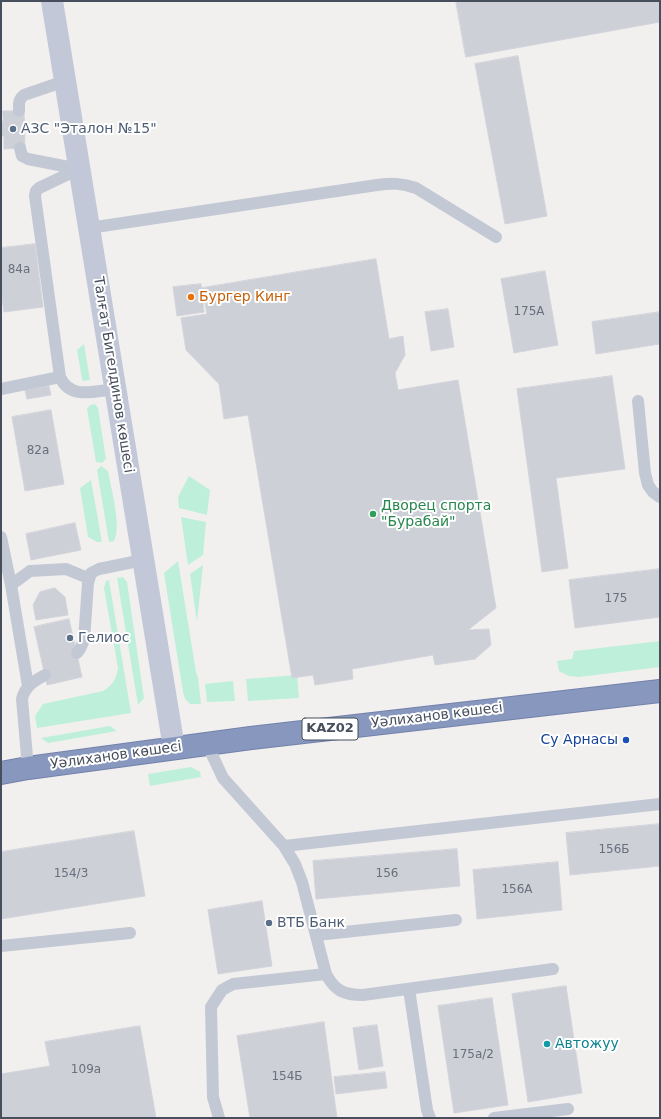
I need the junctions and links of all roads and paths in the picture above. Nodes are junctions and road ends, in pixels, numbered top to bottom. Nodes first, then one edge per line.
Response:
1 (52, 1) edge
2 (65, 80) junction
3 (19, 111) dead end
4 (20, 148) dead end
5 (79, 168) junction
6 (89, 228) junction
7 (496, 237) dead end
8 (60, 377) junction
9 (1, 389) edge
10 (115, 389) junction
11 (638, 401) dead end
12 (660, 497) edge
13 (1, 537) edge
14 (143, 560) junction
15 (88, 578) junction
16 (11, 585) junction
17 (77, 653) dead end
18 (45, 674) dead end
19 (28, 686) junction
20 (660, 691) edge
21 (207, 744) junction
22 (174, 748) junction
23 (28, 768) junction
24 (1, 773) edge
25 (660, 804) edge
26 (284, 846) junction
27 (456, 920) dead end
28 (130, 933) dead end
29 (317, 935) junction
30 (1, 946) edge
31 (553, 969) dead end
32 (326, 974) junction
33 (409, 988) junction
34 (568, 1109) dead end
35 (219, 1118) edge
36 (430, 1118) edge
37 (494, 1118) edge

1 - 2 street, Талғат Бигелдинов көшесі
2 - 3 lane
2 - 5 street, Талғат Бигелдинов көшесі
4 - 5 lane
5 - 6 street, Талғат Бигелдинов көшесі
5 - 8 lane
6 - 7 lane
6 - 10 street, Талғат Бигелдинов көшесі
8 - 9 lane
8 - 10 lane
10 - 14 street, Талғат Бигелдинов көшесі
11 - 12 lane
13 - 16 lane
14 - 15 lane
14 - 22 street, Талғат Бигелдинов көшесі
15 - 16 lane
15 - 17 lane
16 - 19 lane
18 - 19 lane
19 - 23 lane
20 - 21 highway, Уәлиханов көшесі / KАZ02
21 - 22 highway, Уәлиханов көшесі / KАZ02
21 - 26 lane
22 - 23 highway, Уәлиханов көшесі / KАZ02
23 - 24 highway, Уәлиханов көшесі / KАZ02
25 - 26 lane
26 - 29 lane
27 - 29 lane
28 - 30 lane
29 - 32 lane
31 - 33 lane
32 - 33 lane
32 - 35 lane
33 - 36 lane
34 - 37 lane

